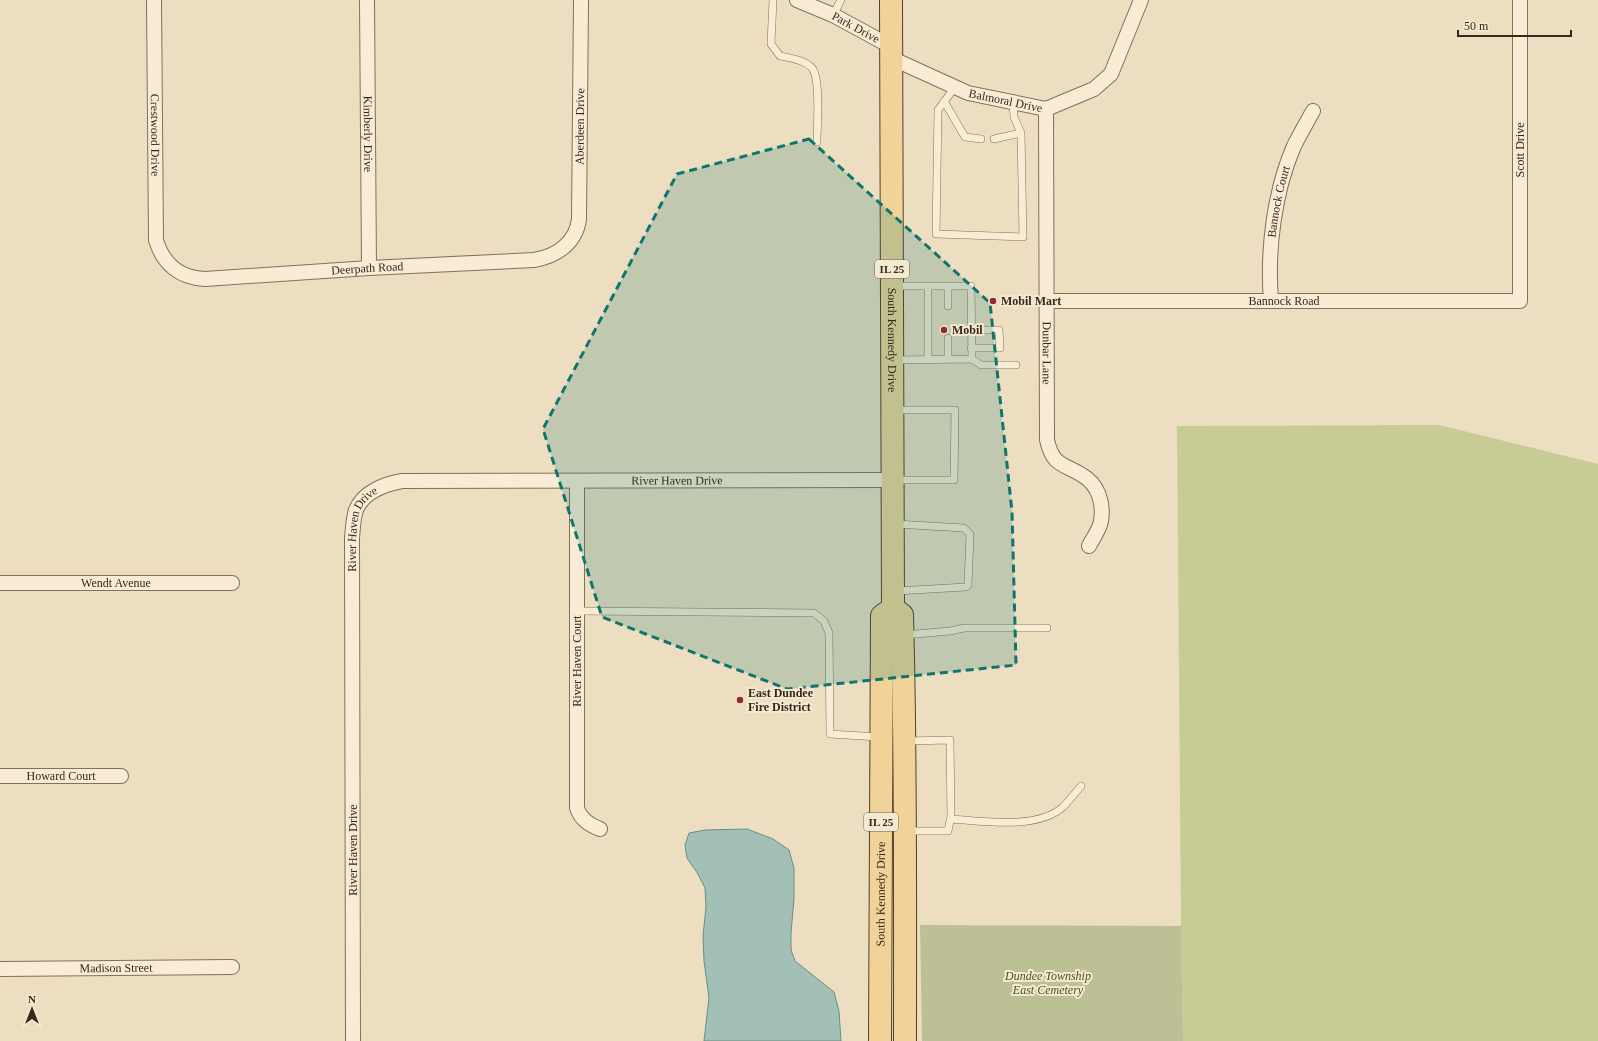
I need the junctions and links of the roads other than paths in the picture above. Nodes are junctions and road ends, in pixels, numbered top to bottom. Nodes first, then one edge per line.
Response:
1 (154, 0) edge
2 (367, 0) edge
3 (581, 0) edge
4 (773, 0) edge
5 (797, 0) edge
6 (841, 0) edge
7 (891, 0) edge
8 (1141, 0) edge
9 (1520, 0) edge
10 (833, 15) junction
11 (892, 53) junction
12 (955, 87) junction
13 (944, 101) junction
14 (1013, 102) junction
15 (1046, 109) junction
16 (1313, 111) dead end
17 (1021, 133) junction
18 (981, 139) dead end
19 (994, 139) dead end
20 (817, 142) dead end
21 (564, 248) joint
22 (170, 266) joint
23 (369, 268) junction
24 (892, 286) junction
25 (928, 286) junction
26 (948, 286) junction
27 (1271, 300) junction
28 (1047, 301) junction
29 (1520, 301) joint
30 (948, 306) dead end
31 (971, 330) junction
32 (948, 338) dead end
33 (971, 348) junction
34 (928, 359) junction
35 (948, 359) junction
36 (972, 359) junction
37 (893, 360) junction
38 (1016, 365) dead end
39 (893, 410) junction
40 (893, 480) junction
41 (577, 481) junction
42 (893, 524) junction
43 (1089, 546) dead end
44 (0, 583) edge
45 (232, 583) dead end
46 (893, 599) junction
47 (577, 611) junction
48 (1047, 628) dead end
49 (903, 635) junction
50 (881, 737) junction
51 (905, 742) junction
52 (0, 776) edge
53 (121, 776) dead end
54 (1080, 786) dead end
55 (951, 819) junction
56 (600, 829) dead end
57 (905, 831) junction
58 (232, 967) dead end
59 (0, 969) edge
60 (353, 1041) edge
61 (880, 1041) edge
62 (905, 1041) edge

1 - 22 street, Crestwood Drive
2 - 23 street, Kimberly Drive
3 - 21 street, Aberdeen Drive
4 - 20 lane
5 - 10 street, Park Drive
6 - 10 lane
7 - 11 main road, South Kennedy Drive / IL 25
8 - 15 street, Balmoral Drive
9 - 29 street, Scott Drive
10 - 11 street, Park Drive
11 - 12 street, Balmoral Drive
11 - 24 main road, South Kennedy Drive / IL 25
12 - 13 lane
12 - 14 street, Balmoral Drive
13 - 17 lane
13 - 18 lane
14 - 15 street, Balmoral Drive
14 - 17 lane
15 - 28 street, Dunbar Lane
16 - 27 street, Bannock Court
17 - 19 lane
21 - 23 street, Deerpath Road
22 - 23 street, Deerpath Road
24 - 25 lane
24 - 37 main road, South Kennedy Drive / IL 25
25 - 26 lane
25 - 34 lane
26 - 30 lane
26 - 31 lane
27 - 28 street, Bannock Road
27 - 29 street, Bannock Road
28 - 43 street, Dunbar Lane
31 - 33 lane
31 - 33 lane
32 - 35 lane
33 - 36 lane
34 - 35 lane
34 - 37 lane
35 - 36 lane
36 - 38 lane
37 - 39 main road, South Kennedy Drive / IL 25
39 - 40 main road, South Kennedy Drive / IL 25
39 - 40 lane
40 - 41 street, River Haven Drive
40 - 42 main road, South Kennedy Drive / IL 25
41 - 47 street, River Haven Court
41 - 60 street, River Haven Drive
42 - 46 main road, South Kennedy Drive / IL 25
42 - 46 lane
44 - 45 street, Wendt Avenue
46 - 49 main road, South Kennedy Drive / IL 25
46 - 50 main road, South Kennedy Drive / IL 25
47 - 50 lane
47 - 56 street, River Haven Court
48 - 49 lane
49 - 51 main road, South Kennedy Drive / IL 25
50 - 61 main road, South Kennedy Drive / IL 25
51 - 55 lane
51 - 57 main road, South Kennedy Drive / IL 25
52 - 53 street, Howard Court
54 - 55 lane
55 - 57 lane
57 - 62 main road, South Kennedy Drive / IL 25
58 - 59 street, Madison Street

